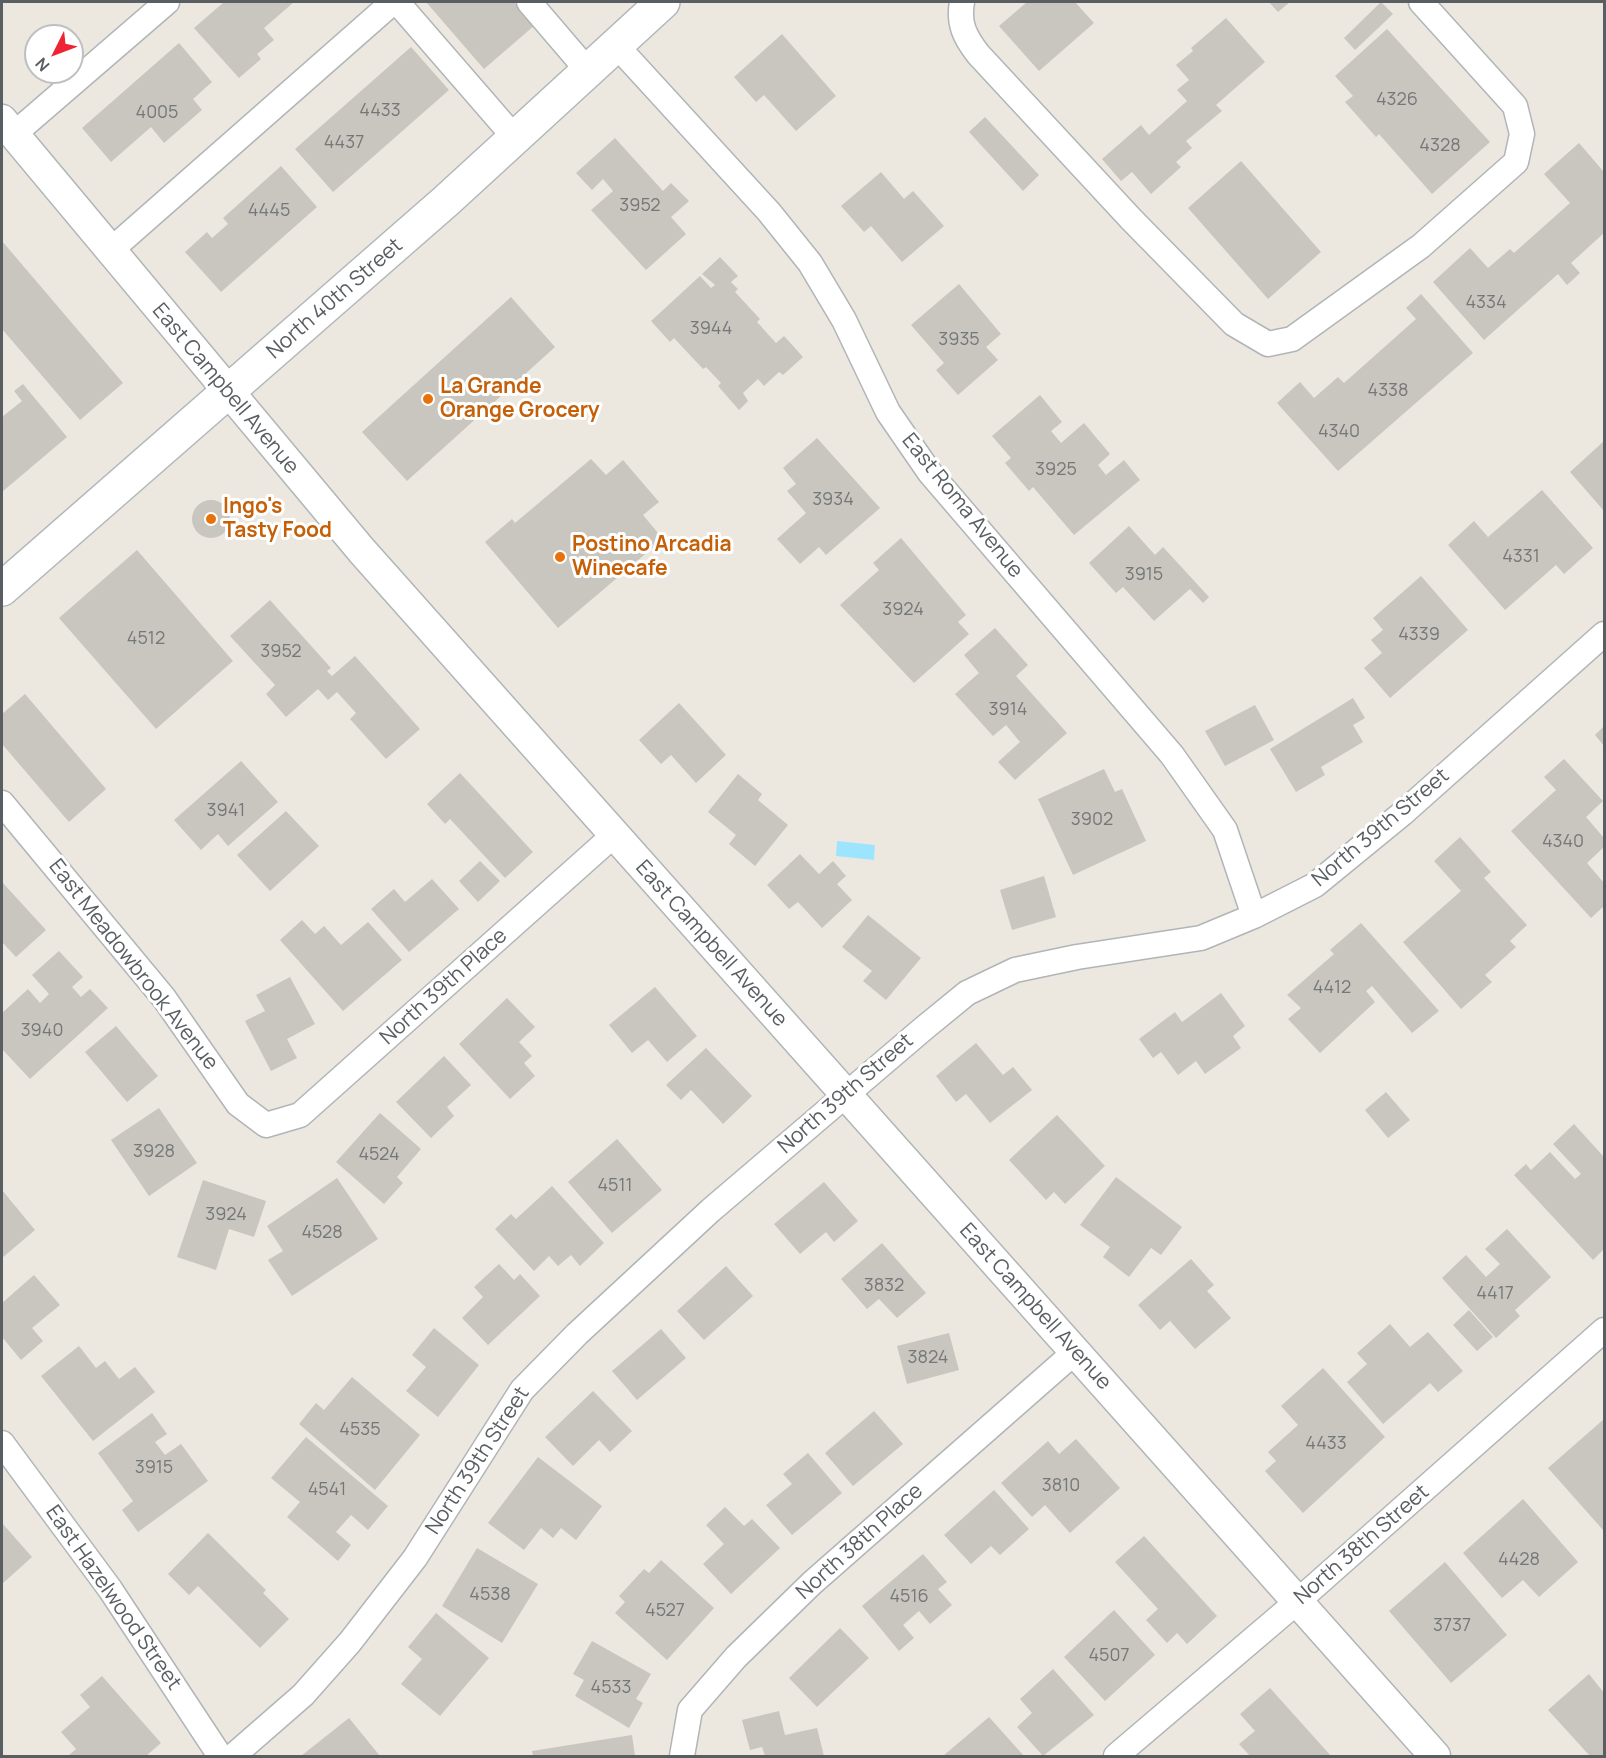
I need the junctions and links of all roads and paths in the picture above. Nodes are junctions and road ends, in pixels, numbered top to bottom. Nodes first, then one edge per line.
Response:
1 (395, 2) edge
2 (529, 2) edge
3 (663, 2) edge
4 (962, 2) edge
5 (1420, 2) edge
6 (155, 5) edge
7 (616, 45) junction
8 (588, 71) junction
9 (8, 127) edge
10 (515, 138) junction
11 (111, 250) junction
12 (227, 393) junction
13 (2, 589) edge
14 (1605, 634) edge
15 (2, 803) edge
16 (614, 835) junction
17 (1254, 916) junction
18 (844, 1094) junction
19 (266, 1125) joint
20 (1605, 1330) edge
21 (1075, 1352) junction
22 (2, 1443) edge
23 (1298, 1601) junction
24 (220, 1756) edge
25 (233, 1756) edge
26 (682, 1756) edge
27 (1116, 1756) edge
28 (1435, 1756) edge

1 - 10 street
1 - 11 street
2 - 8 street
3 - 7 main road, North 40th Street
4 - 5 street
6 - 9 street
7 - 8 main road, North 40th Street
7 - 17 street, East Roma Avenue
8 - 10 main road, North 40th Street
9 - 11 street, East Campbell Avenue
10 - 12 main road, North 40th Street
11 - 12 street, East Campbell Avenue
12 - 13 main road, North 40th Street
12 - 16 street, East Campbell Avenue
14 - 17 street, North 39th Street
15 - 19 street, East Meadowbrook Avenue
16 - 18 street, East Campbell Avenue
16 - 19 street, North 39th Place
17 - 18 street, North 39th Street
18 - 21 street, East Campbell Avenue
18 - 25 street, North 39th Street
20 - 23 street, North 38th Street
21 - 23 street, East Campbell Avenue
21 - 26 street, North 38th Place
22 - 24 street, East Hazelwood Street
23 - 27 street, North 38th Street
23 - 28 street, East Campbell Avenue

